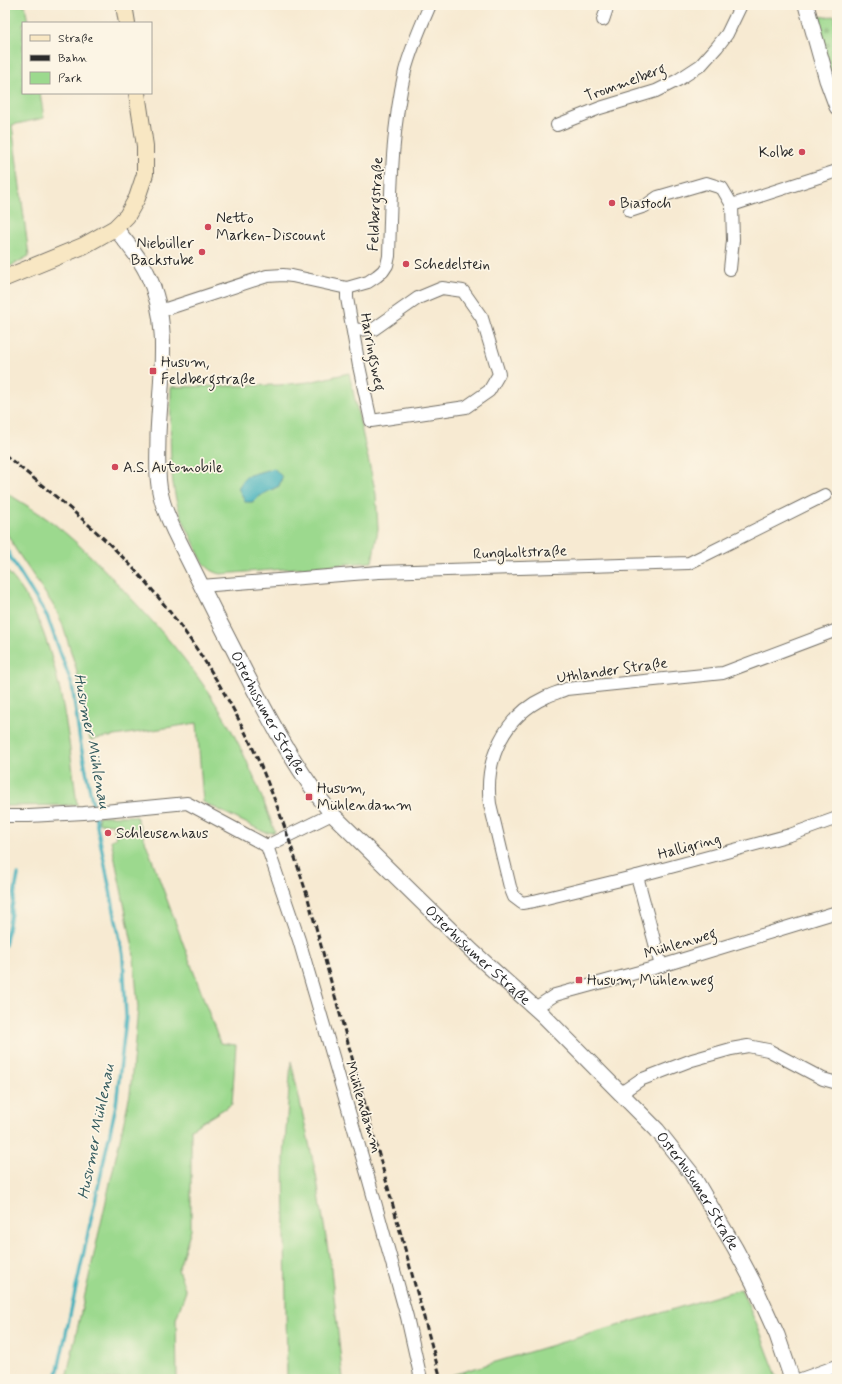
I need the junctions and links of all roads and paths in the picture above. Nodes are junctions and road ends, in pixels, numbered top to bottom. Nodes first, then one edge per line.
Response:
1 (124, 5) edge
2 (430, 5) edge
3 (608, 5) edge
4 (741, 5) edge
5 (806, 5) edge
6 (603, 20) dead end
7 (127, 22) edge
8 (137, 94) edge
9 (837, 107) edge
10 (557, 125) dead end
11 (837, 171) edge
12 (732, 205) junction
13 (630, 211) dead end
14 (115, 228) junction
15 (730, 269) dead end
16 (5, 278) edge
17 (347, 288) junction
18 (160, 311) junction
19 (353, 330) junction
20 (825, 495) dead end
21 (201, 586) junction
22 (837, 630) edge
23 (332, 814) junction
24 (5, 816) edge
25 (837, 818) edge
26 (266, 846) junction
27 (637, 876) junction
28 (837, 912) edge
29 (661, 966) junction
30 (535, 1008) junction
31 (837, 1083) edge
32 (621, 1093) junction
33 (837, 1366) edge
34 (421, 1379) edge
35 (792, 1379) edge
36 (801, 1379) edge

1 - 7 main road
2 - 17 street, Feldbergstraße
3 - 6 street
4 - 10 street, Trommelberg
5 - 9 street
8 - 14 main road
11 - 12 street
12 - 13 street
12 - 15 street
14 - 16 main road
14 - 18 street, Osterhusumer Straße
17 - 18 street, Feldbergstraße
17 - 19 street, Harringsweg
18 - 21 street, Osterhusumer Straße
19 - 19 street, Harringsweg
20 - 21 street, Rungholtstraße
21 - 23 street, Osterhusumer Straße
22 - 27 street, Uthlander Straße
23 - 26 street
23 - 30 street, Osterhusumer Straße
24 - 26 street
25 - 27 street, Halligring
26 - 34 street, Mühlendamm
27 - 29 street
28 - 29 street, Mühlenweg
29 - 30 street, Mühlenweg
30 - 32 street, Osterhusumer Straße
31 - 32 street
32 - 35 street, Osterhusumer Straße
33 - 36 street

